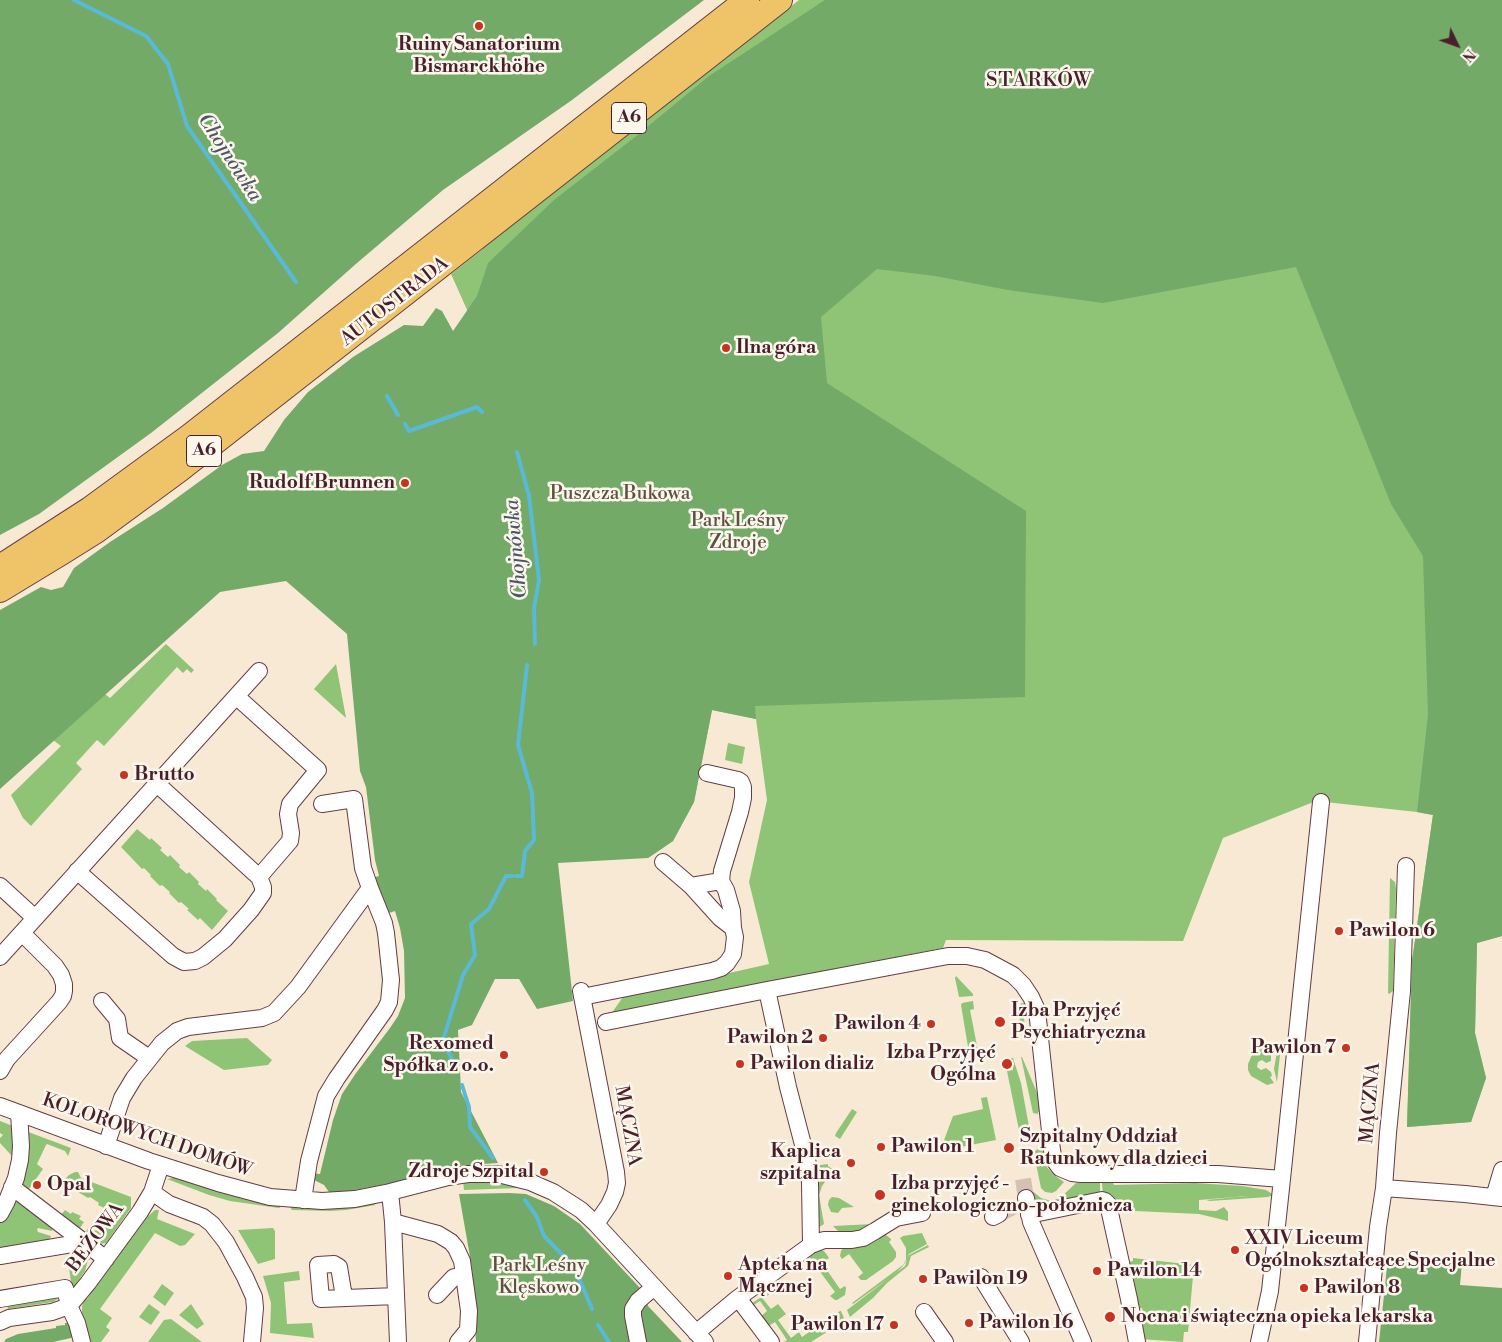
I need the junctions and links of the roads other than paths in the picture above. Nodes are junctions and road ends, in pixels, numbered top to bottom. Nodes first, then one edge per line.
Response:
1 (747, 0) edge
2 (780, 0) edge
3 (475, 226) junction
4 (396, 288) junction
5 (0, 567) edge
6 (0, 590) edge
7 (259, 671) dead end
8 (236, 697) junction
9 (706, 773) dead end
10 (156, 783) junction
11 (1321, 802) dead end
12 (322, 804) dead end
13 (663, 862) dead end
14 (1406, 866) dead end
15 (77, 871) junction
16 (259, 877) junction
17 (721, 881) junction
18 (0, 886) edge
19 (691, 886) junction
20 (370, 888) junction
21 (35, 918) junction
22 (733, 928) junction
23 (22, 933) junction
24 (0, 957) edge
25 (767, 990) junction
26 (102, 1001) dead end
27 (606, 1022) dead end
28 (149, 1058) junction
29 (0, 1071) edge
30 (0, 1106) edge
31 (19, 1112) junction
32 (106, 1146) junction
33 (161, 1165) junction
34 (1502, 1170) edge
35 (1282, 1179) junction
36 (12, 1187) junction
37 (1384, 1188) junction
38 (152, 1192) junction
39 (390, 1192) junction
40 (1498, 1197) edge
41 (304, 1200) junction
42 (922, 1212) dead end
43 (0, 1214) edge
44 (393, 1222) junction
45 (596, 1224) junction
46 (84, 1242) junction
47 (811, 1245) junction
48 (0, 1256) edge
49 (106, 1259) junction
50 (463, 1277) junction
51 (981, 1277) dead end
52 (654, 1287) junction
53 (437, 1295) dead end
54 (396, 1296) junction
55 (344, 1297) dead end
56 (738, 1298) junction
57 (0, 1299) edge
58 (69, 1306) junction
59 (924, 1312) dead end
60 (0, 1322) edge
61 (463, 1336) edge
62 (701, 1338) edge
63 (82, 1342) edge
64 (252, 1342) edge
65 (398, 1342) edge
66 (638, 1342) edge
67 (771, 1342) edge
68 (945, 1342) edge
69 (1021, 1342) edge
70 (1083, 1342) edge
71 (1137, 1342) edge
72 (1259, 1342) edge
73 (1367, 1342) edge

1 - 3 highway, AUTOSTRADA / A6
2 - 3 highway, AUTOSTRADA / A6
3 - 4 highway, AUTOSTRADA / A6
4 - 5 highway, AUTOSTRADA / A6
4 - 6 highway, AUTOSTRADA / A6
7 - 8 street
8 - 10 street
8 - 16 street
9 - 17 street
10 - 15 street
10 - 16 street
11 - 35 street
12 - 20 street
13 - 19 street
14 - 37 street, MĄCZNA
15 - 16 street
15 - 21 street
17 - 19 street
17 - 22 street
18 - 21 street
19 - 22 street
20 - 28 street
20 - 41 street
21 - 23 street
22 - 45 street, MĄCZNA
23 - 24 street
23 - 29 street
25 - 27 street
25 - 35 street
25 - 47 street
26 - 28 street
28 - 32 street
30 - 31 street, KOLOROWYCH DOMÓW
31 - 32 street, KOLOROWYCH DOMÓW
31 - 36 street
32 - 33 street, KOLOROWYCH DOMÓW
33 - 38 street, BEŻOWA
33 - 41 street, KOLOROWYCH DOMÓW
34 - 40 street
35 - 72 street
36 - 43 street
36 - 46 street
37 - 40 street
37 - 73 street, MĄCZNA
38 - 49 street, BEŻOWA
38 - 64 street
39 - 41 street, KOLOROWYCH DOMÓW
39 - 44 street
39 - 45 street, KOLOROWYCH DOMÓW
42 - 47 street
44 - 50 street
44 - 54 street
45 - 52 street
46 - 48 street
46 - 49 street
47 - 56 street
49 - 58 street, BEŻOWA
50 - 53 street
50 - 61 street
51 - 69 street
52 - 62 street
52 - 66 street
54 - 55 street
54 - 65 street
56 - 62 street
56 - 67 street
57 - 58 street
58 - 60 street
58 - 63 street
59 - 68 street
70 - 71 street

